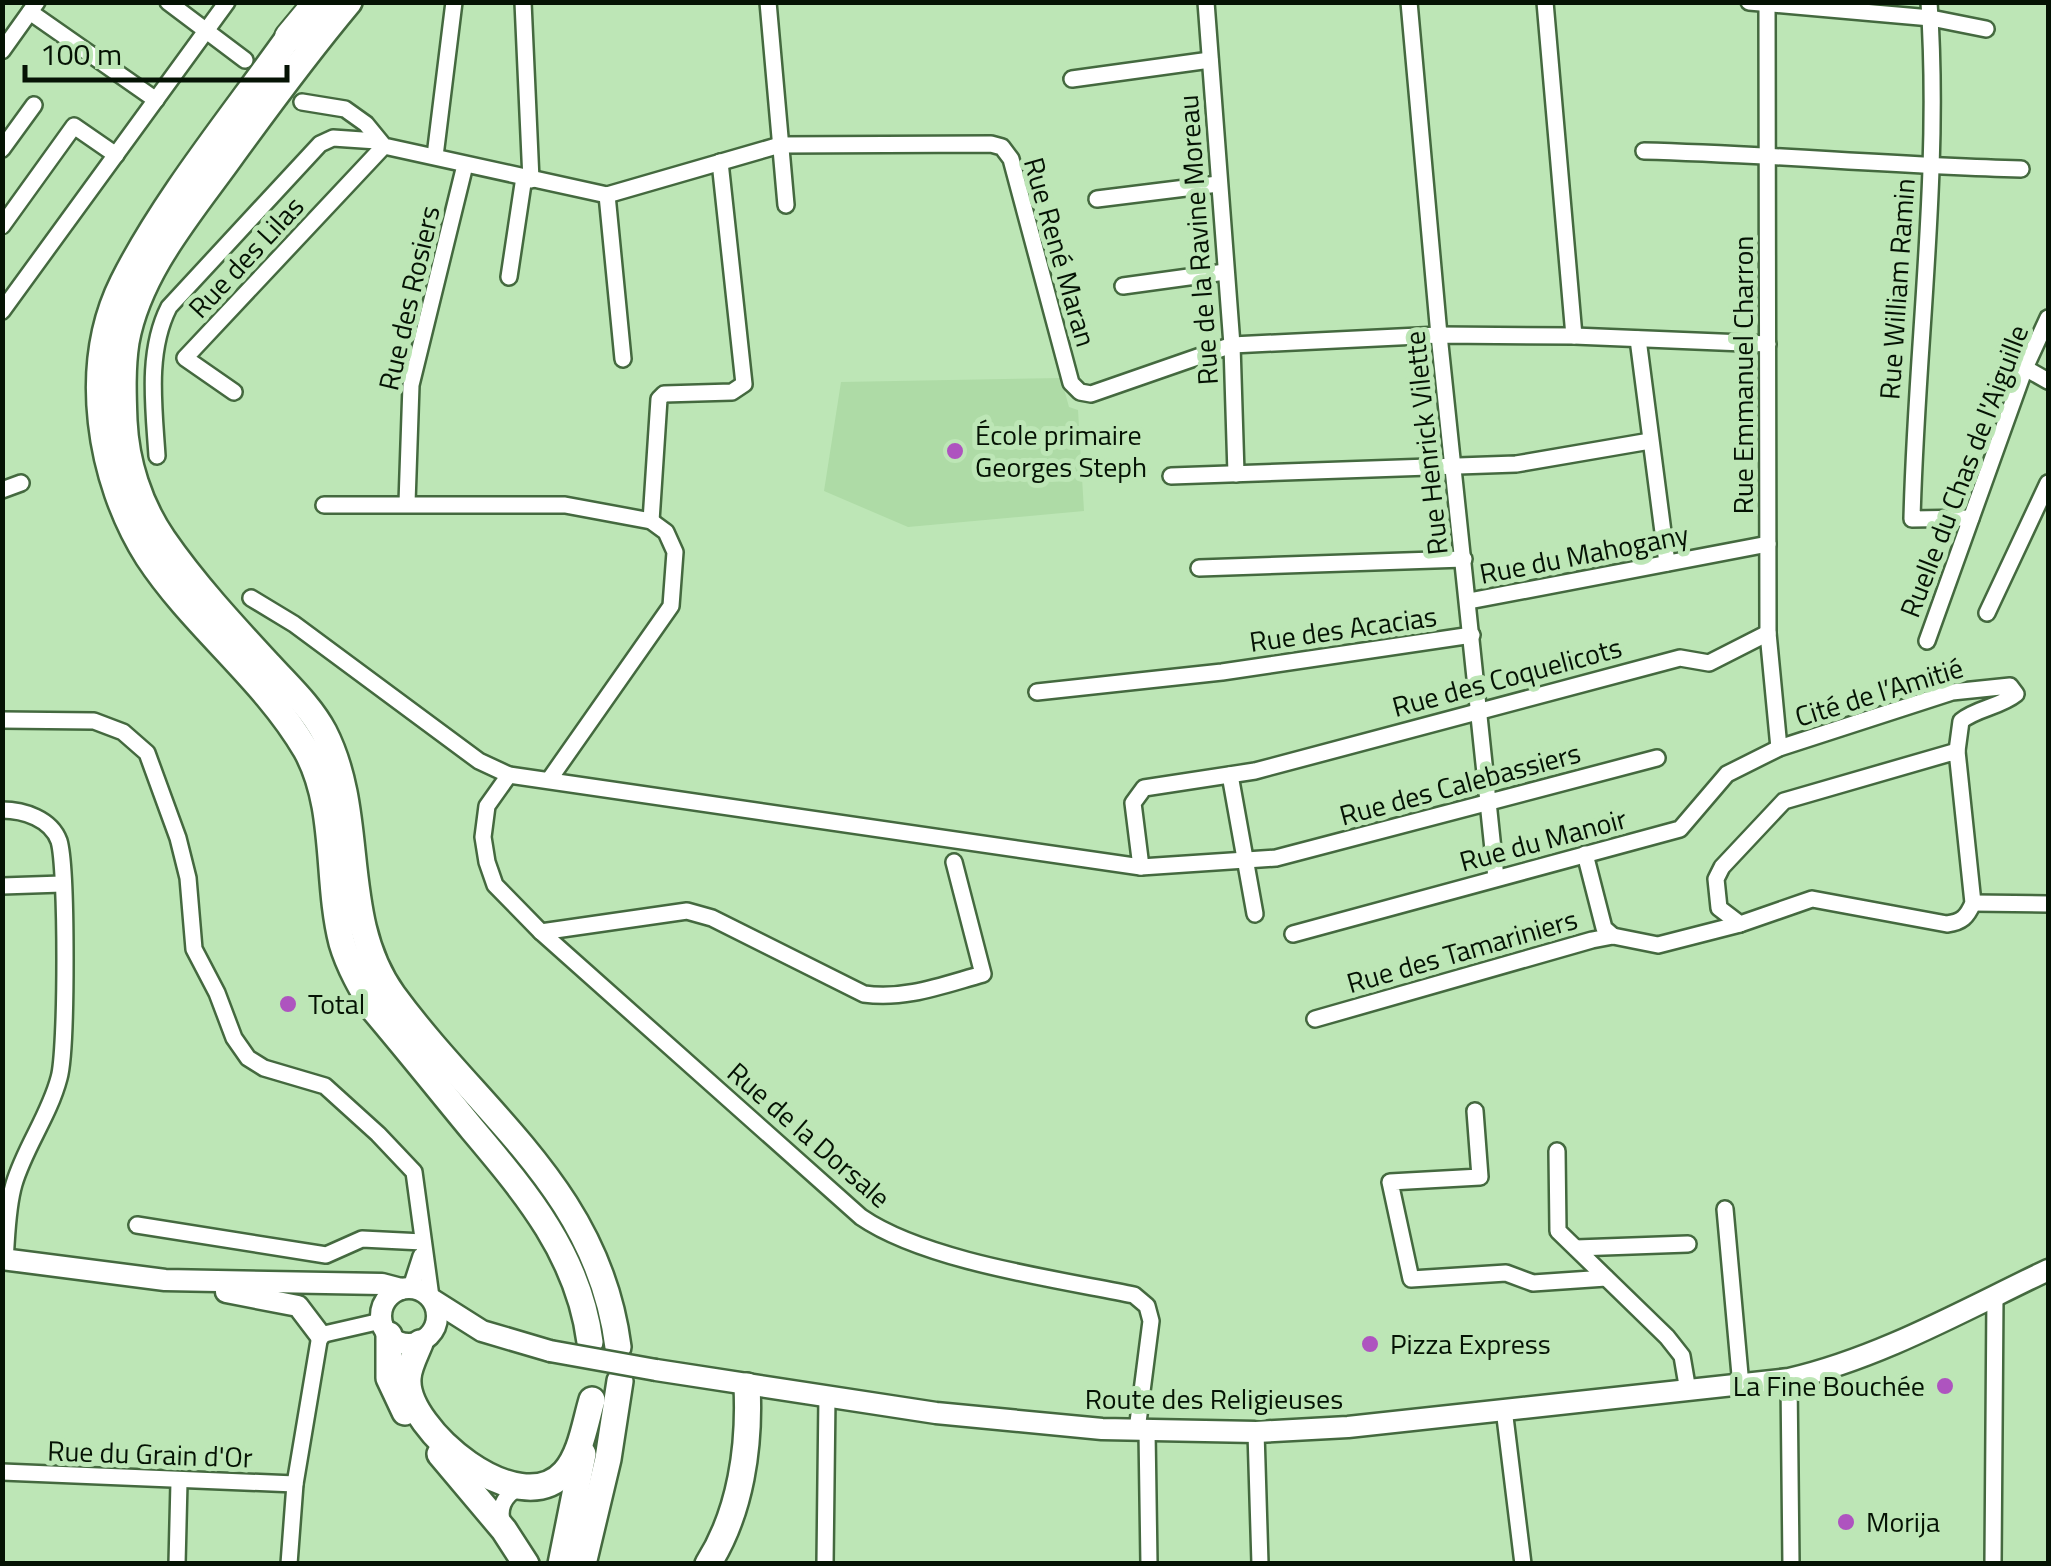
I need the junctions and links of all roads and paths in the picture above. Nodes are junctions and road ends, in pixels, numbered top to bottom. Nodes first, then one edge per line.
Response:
1 (168, 2) edge
2 (228, 2) edge
3 (315, 2) edge
4 (349, 2) edge
5 (454, 2) edge
6 (523, 2) edge
7 (768, 2) edge
8 (1206, 2) edge
9 (1409, 2) edge
10 (1545, 2) edge
11 (1749, 2) edge
12 (1767, 3) edge
13 (34, 7) edge
14 (1930, 10) edge
15 (1986, 28) dead end
16 (206, 32) junction
17 (288, 38) joint
18 (2, 51) edge
19 (245, 60) dead end
20 (1210, 60) junction
21 (1072, 79) dead end
22 (156, 100) junction
23 (302, 102) dead end
24 (34, 105) dead end
25 (381, 144) junction
26 (780, 145) junction
27 (2, 149) edge
28 (1644, 151) dead end
29 (1768, 154) junction
30 (116, 155) junction
31 (435, 156) junction
32 (720, 162) junction
33 (465, 165) junction
34 (1930, 167) junction
35 (2022, 168) dead end
36 (528, 178) junction
37 (1218, 184) junction
38 (607, 195) junction
39 (1097, 200) dead end
40 (786, 205) dead end
41 (2, 226) edge
42 (1225, 272) junction
43 (509, 277) dead end
44 (1123, 286) dead end
45 (2, 312) edge
46 (2048, 318) edge
47 (1440, 335) junction
48 (1574, 336) junction
49 (1638, 339) junction
50 (1768, 344) junction
51 (1232, 345) junction
52 (623, 360) dead end
53 (2025, 368) junction
54 (2048, 381) edge
55 (234, 392) dead end
56 (1650, 441) junction
57 (158, 456) dead end
58 (1455, 466) junction
59 (1236, 474) junction
60 (1171, 476) dead end
61 (21, 482) dead end
62 (2048, 483) edge
63 (2, 490) edge
64 (407, 503) junction
65 (324, 504) dead end
66 (1971, 518) junction
67 (651, 521) junction
68 (1768, 544) junction
69 (1464, 559) junction
70 (1668, 563) junction
71 (1199, 568) dead end
72 (250, 598) dead end
73 (1469, 602) junction
74 (1987, 614) dead end
75 (1768, 633) junction
76 (1472, 635) junction
77 (1927, 640) dead end
78 (1037, 692) dead end
79 (1480, 710) junction
80 (2, 720) edge
81 (1779, 748) junction
82 (1957, 751) junction
83 (1657, 758) dead end
84 (1230, 774) junction
85 (509, 775) junction
86 (549, 780) junction
87 (1488, 801) junction
88 (2, 810) edge
89 (1585, 854) junction
90 (1245, 860) junction
91 (954, 862) dead end
92 (1141, 867) junction
93 (1496, 878) junction
94 (62, 884) junction
95 (2, 886) edge
96 (1972, 903) junction
97 (2048, 904) edge
98 (1256, 914) dead end
99 (1740, 924) junction
100 (541, 932) junction
101 (1294, 934) dead end
102 (1613, 936) junction
103 (1314, 1019) dead end
104 (1474, 1111) dead end
105 (1557, 1151) dead end
106 (1725, 1209) dead end
107 (137, 1225) dead end
108 (422, 1242) junction
109 (1688, 1244) dead end
110 (1576, 1248) junction
111 (4, 1260) edge
112 (2048, 1270) edge
113 (1606, 1278) junction
114 (165, 1280) junction
115 (342, 1284) junction
116 (406, 1288) junction
117 (1995, 1295) junction
118 (432, 1298) junction
119 (384, 1326) junction
120 (482, 1331) junction
121 (320, 1335) junction
122 (424, 1340) junction
123 (590, 1342) dead end
124 (618, 1347) dead end
125 (620, 1380) dead end
126 (1788, 1380) junction
127 (747, 1386) junction
128 (1740, 1386) junction
129 (1688, 1391) junction
130 (827, 1396) junction
131 (1504, 1409) junction
132 (1142, 1430) junction
133 (1256, 1432) junction
134 (608, 1459) junction
135 (2, 1472) edge
136 (179, 1482) junction
137 (295, 1484) junction
138 (518, 1488) junction
139 (504, 1530) junction
140 (177, 1564) edge
141 (289, 1564) edge
142 (512, 1564) edge
143 (526, 1564) edge
144 (560, 1564) edge
145 (583, 1564) edge
146 (596, 1564) edge
147 (708, 1564) edge
148 (824, 1564) edge
149 (1149, 1564) edge
150 (1260, 1564) edge
151 (1522, 1564) edge
152 (1791, 1564) edge
153 (1993, 1564) edge

1 - 16 street
2 - 16 street
3 - 17 highway
4 - 124 highway
5 - 31 street
6 - 36 street
7 - 26 street
8 - 20 street, Rue de la Ravine Moreau
9 - 47 street, Rue Henrick Vilette
10 - 48 street
11 - 12 street
12 - 14 street
12 - 29 street, Rue Emmanuel Charron
13 - 18 street
13 - 22 street
14 - 15 street
14 - 34 street, Rue William Ramin
16 - 19 street
16 - 22 street
17 - 123 highway
20 - 21 street
20 - 37 street, Rue de la Ravine Moreau
22 - 30 street
23 - 25 street
24 - 27 street
25 - 31 street
25 - 55 street, Rue des Lilas
25 - 57 street
26 - 32 street
26 - 40 street
26 - 51 street, Rue René Maran
28 - 29 street
29 - 34 street
29 - 50 street, Rue Emmanuel Charron
30 - 41 street
30 - 45 street
31 - 33 street
32 - 38 street
32 - 67 street
33 - 36 street
33 - 64 street, Rue des Rosiers
34 - 35 street
34 - 66 street, Rue William Ramin
36 - 38 street
36 - 43 street
37 - 39 street
37 - 42 street, Rue de la Ravine Moreau
38 - 52 street
42 - 44 street
42 - 51 street, Rue de la Ravine Moreau
46 - 53 street, Ruelle du Chas de l'Aiguille
47 - 48 street
47 - 51 street
47 - 58 street, Rue Henrick Vilette
48 - 49 street
49 - 50 street
49 - 56 street
50 - 68 street, Rue Emmanuel Charron
51 - 59 street, Rue de la Ravine Moreau
53 - 54 street
53 - 66 street, Ruelle du Chas de l'Aiguille
56 - 58 street
56 - 70 street
58 - 59 street
58 - 69 street, Rue Henrick Vilette
59 - 60 street
61 - 63 street
62 - 74 street
64 - 65 street
64 - 67 street
66 - 77 street, Ruelle du Chas de l'Aiguille
67 - 86 street
68 - 70 street, Rue du Mahogany
68 - 75 street, Rue Emmanuel Charron
69 - 71 street
69 - 73 street, Rue Henrick Vilette
70 - 73 street, Rue du Mahogany
72 - 85 street
73 - 76 street, Rue Henrick Vilette
75 - 79 street, Rue des Coquelicots
75 - 81 street, Rue Emmanuel Charron
76 - 78 street, Rue des Acacias
76 - 79 street, Rue Henrick Vilette
79 - 84 street, Rue des Coquelicots
79 - 87 street, Rue Henrick Vilette
80 - 108 street
81 - 82 street, Cité de l’Amitié
81 - 89 street, Rue du Manoir
82 - 96 street
82 - 99 street
83 - 87 street, Rue des Calebassiers
84 - 90 street
84 - 92 street, Rue des Coquelicots
85 - 86 street, Rue des Calebassiers
85 - 100 street, Rue de la Dorsale
86 - 92 street, Rue des Calebassiers
87 - 90 street, Rue des Calebassiers
87 - 93 street, Rue Henrick Vilette
88 - 94 street
89 - 93 street, Rue du Manoir
89 - 102 street
90 - 92 street, Rue des Calebassiers
90 - 98 street
91 - 100 street
93 - 101 street, Rue du Manoir
94 - 95 street
94 - 111 street
96 - 97 street
96 - 99 street
99 - 102 street, Rue des Tamariniers
100 - 132 street, Rue de la Dorsale
102 - 103 street, Rue des Tamariniers
104 - 113 street
105 - 110 street
106 - 128 street
107 - 108 street
108 - 116 street
108 - 118 street
109 - 110 street
110 - 113 street
111 - 114 main road
112 - 117 main road, Route des Religieuses
113 - 129 street
114 - 115 main road
114 - 121 main road
115 - 116 main road
115 - 119 main road
116 - 118 main road
116 - 119 main road
117 - 126 main road, Route des Religieuses
117 - 153 street
118 - 120 main road, Route des Religieuses
118 - 122 main road
119 - 121 street
119 - 122 main road
119 - 139 highway
120 - 122 main road, Route des Religieuses
120 - 127 main road, Route des Religieuses, bridge
121 - 137 street
122 - 138 highway
125 - 134 highway
126 - 128 main road, Route des Religieuses
126 - 152 street
127 - 130 main road, Route des Religieuses
127 - 147 highway
128 - 129 main road, Route des Religieuses
129 - 131 main road, Route des Religieuses
130 - 132 main road, Route des Religieuses
130 - 148 street
131 - 133 main road, Route des Religieuses
131 - 151 street
132 - 133 main road, Route des Religieuses
132 - 149 street, Rue de la Dorsale
133 - 150 street
134 - 145 highway
134 - 146 highway
135 - 136 street, Rue du Grain d'Or
136 - 137 street, Rue du Grain d'Or
136 - 140 street
137 - 141 street
138 - 139 street
138 - 144 highway
139 - 142 street
139 - 143 highway

